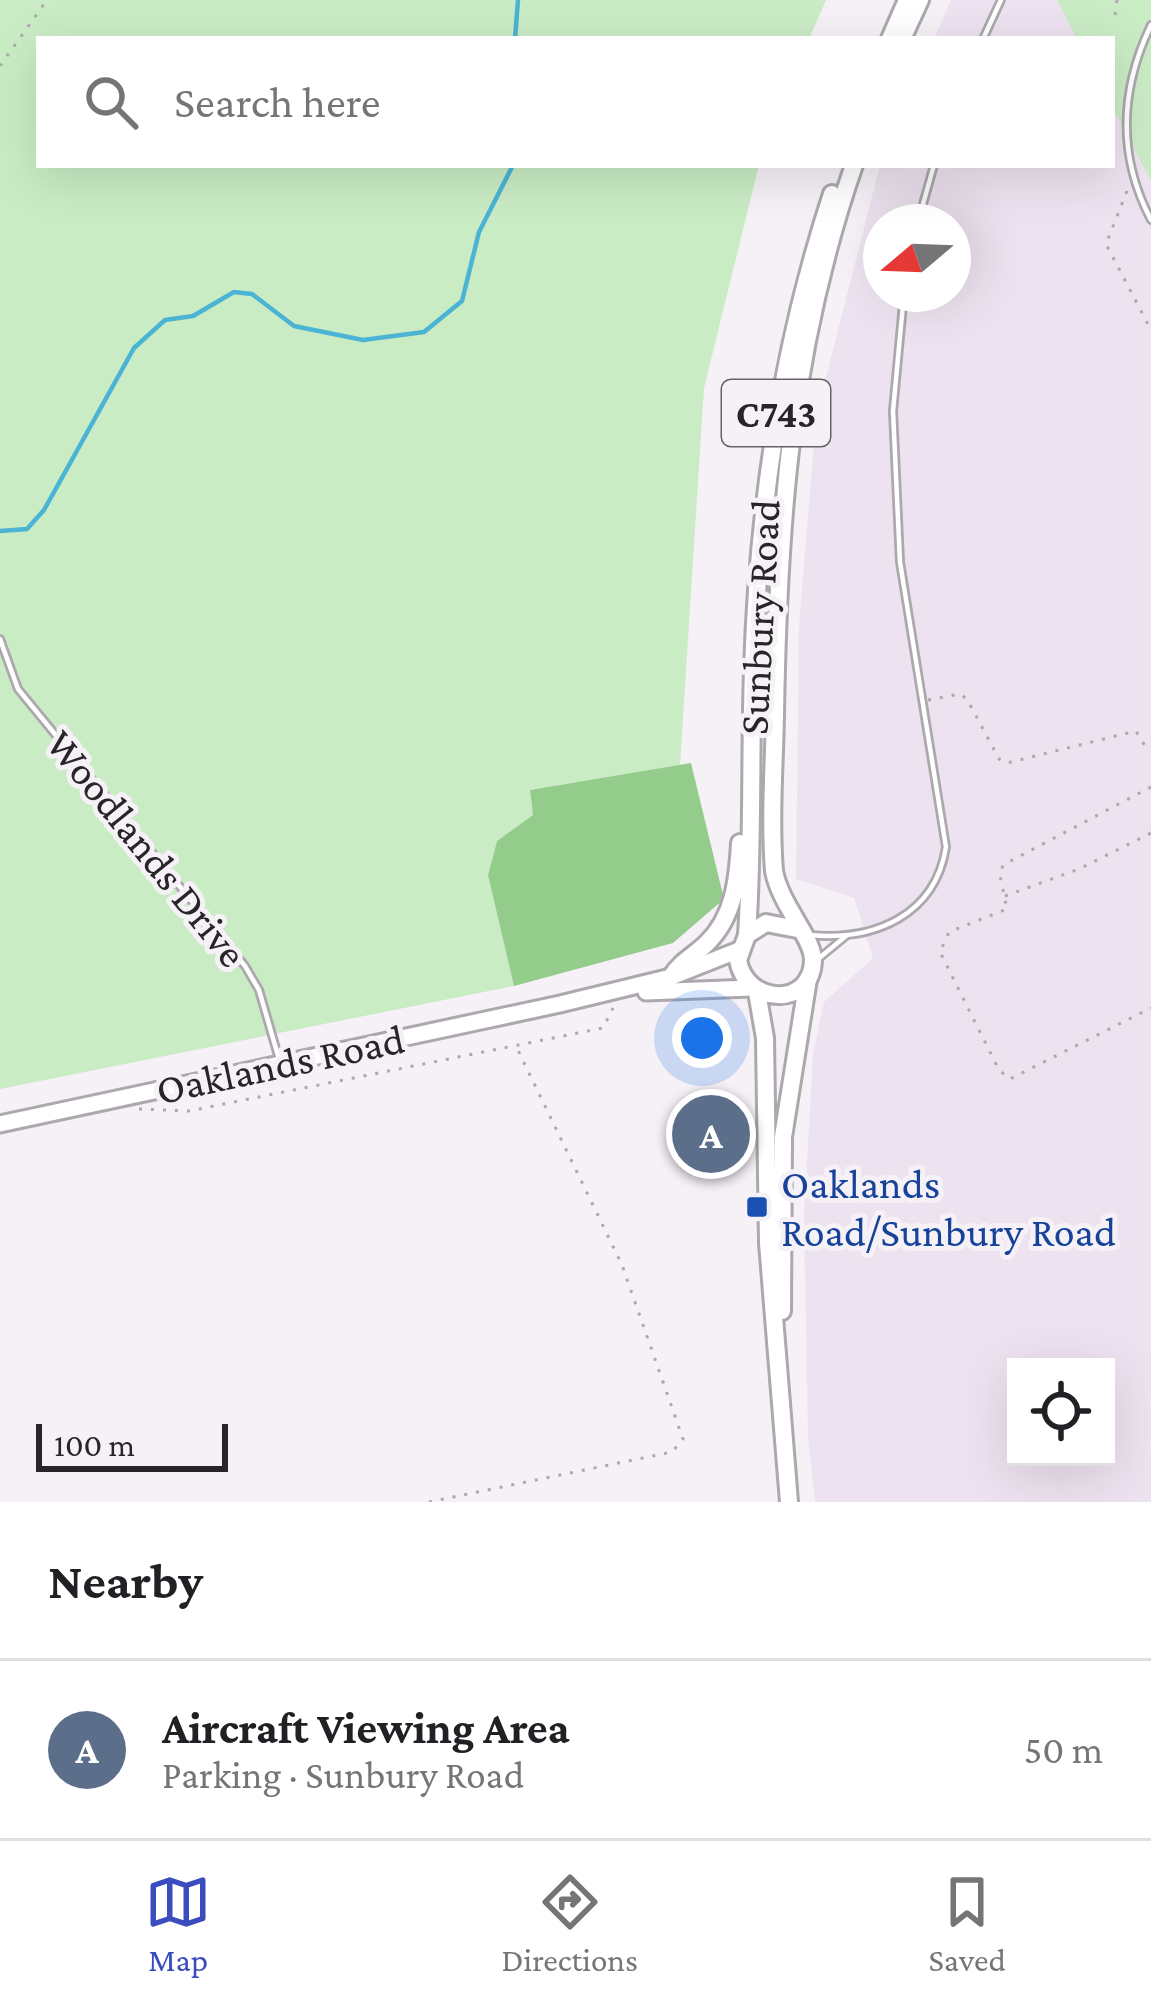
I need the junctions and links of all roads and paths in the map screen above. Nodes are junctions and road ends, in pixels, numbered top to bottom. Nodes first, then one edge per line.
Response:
1 (47, 0) edge
2 (907, 0) edge
3 (920, 0) edge
4 (1001, 0) edge
5 (1117, 0) edge
6 (1115, 15) dead end
7 (1151, 25) edge
8 (891, 36) edge
9 (903, 36) edge
10 (984, 36) edge
11 (0, 66) edge
12 (841, 168) edge
13 (853, 168) edge
14 (933, 168) edge
15 (1133, 177) junction
16 (923, 204) edge
17 (1151, 220) edge
18 (902, 312) edge
19 (1151, 331) edge
20 (0, 639) edge
21 (753, 669) junction
22 (922, 702) junction
23 (1144, 746) dead end
24 (1151, 787) edge
25 (1151, 833) edge
26 (1004, 896) junction
27 (801, 932) junction
28 (852, 934) junction
29 (743, 942) junction
30 (811, 971) junction
31 (672, 982) junction
32 (754, 990) junction
33 (618, 995) junction
34 (560, 1004) junction
35 (1151, 1008) edge
36 (515, 1044) junction
37 (280, 1065) junction
38 (136, 1109) dead end
39 (0, 1124) edge
40 (783, 1426) junction
41 (429, 1502) edge
42 (789, 1502) edge

1 - 11 path
2 - 8 main road
3 - 9 main road
4 - 10 lane
5 - 6 path
7 - 15 lane
12 - 21 main road, Sunbury Road / C743
13 - 27 main road, Sunbury Road / C743
14 - 16 lane
15 - 17 lane
15 - 19 path
18 - 22 lane
20 - 37 lane, Woodlands Drive
21 - 29 main road, Sunbury Road / C743
21 - 31 main road
22 - 23 path
22 - 28 lane
24 - 26 path
25 - 26 path
26 - 35 path
27 - 28 lane
27 - 29 main road
27 - 30 main road, C743
28 - 30 lane
29 - 31 main road, Oaklands Road
29 - 32 main road, C743
30 - 32 main road
30 - 40 main road, C743
31 - 32 main road, Oaklands Road
31 - 33 main road, Oaklands Road
31 - 34 main road, Oaklands Road
32 - 40 main road, C743
33 - 34 main road, Oaklands Road
33 - 36 path
34 - 37 main road, Oaklands Road
36 - 38 path
36 - 41 path
37 - 39 main road, Oaklands Road
40 - 42 main road, C743

